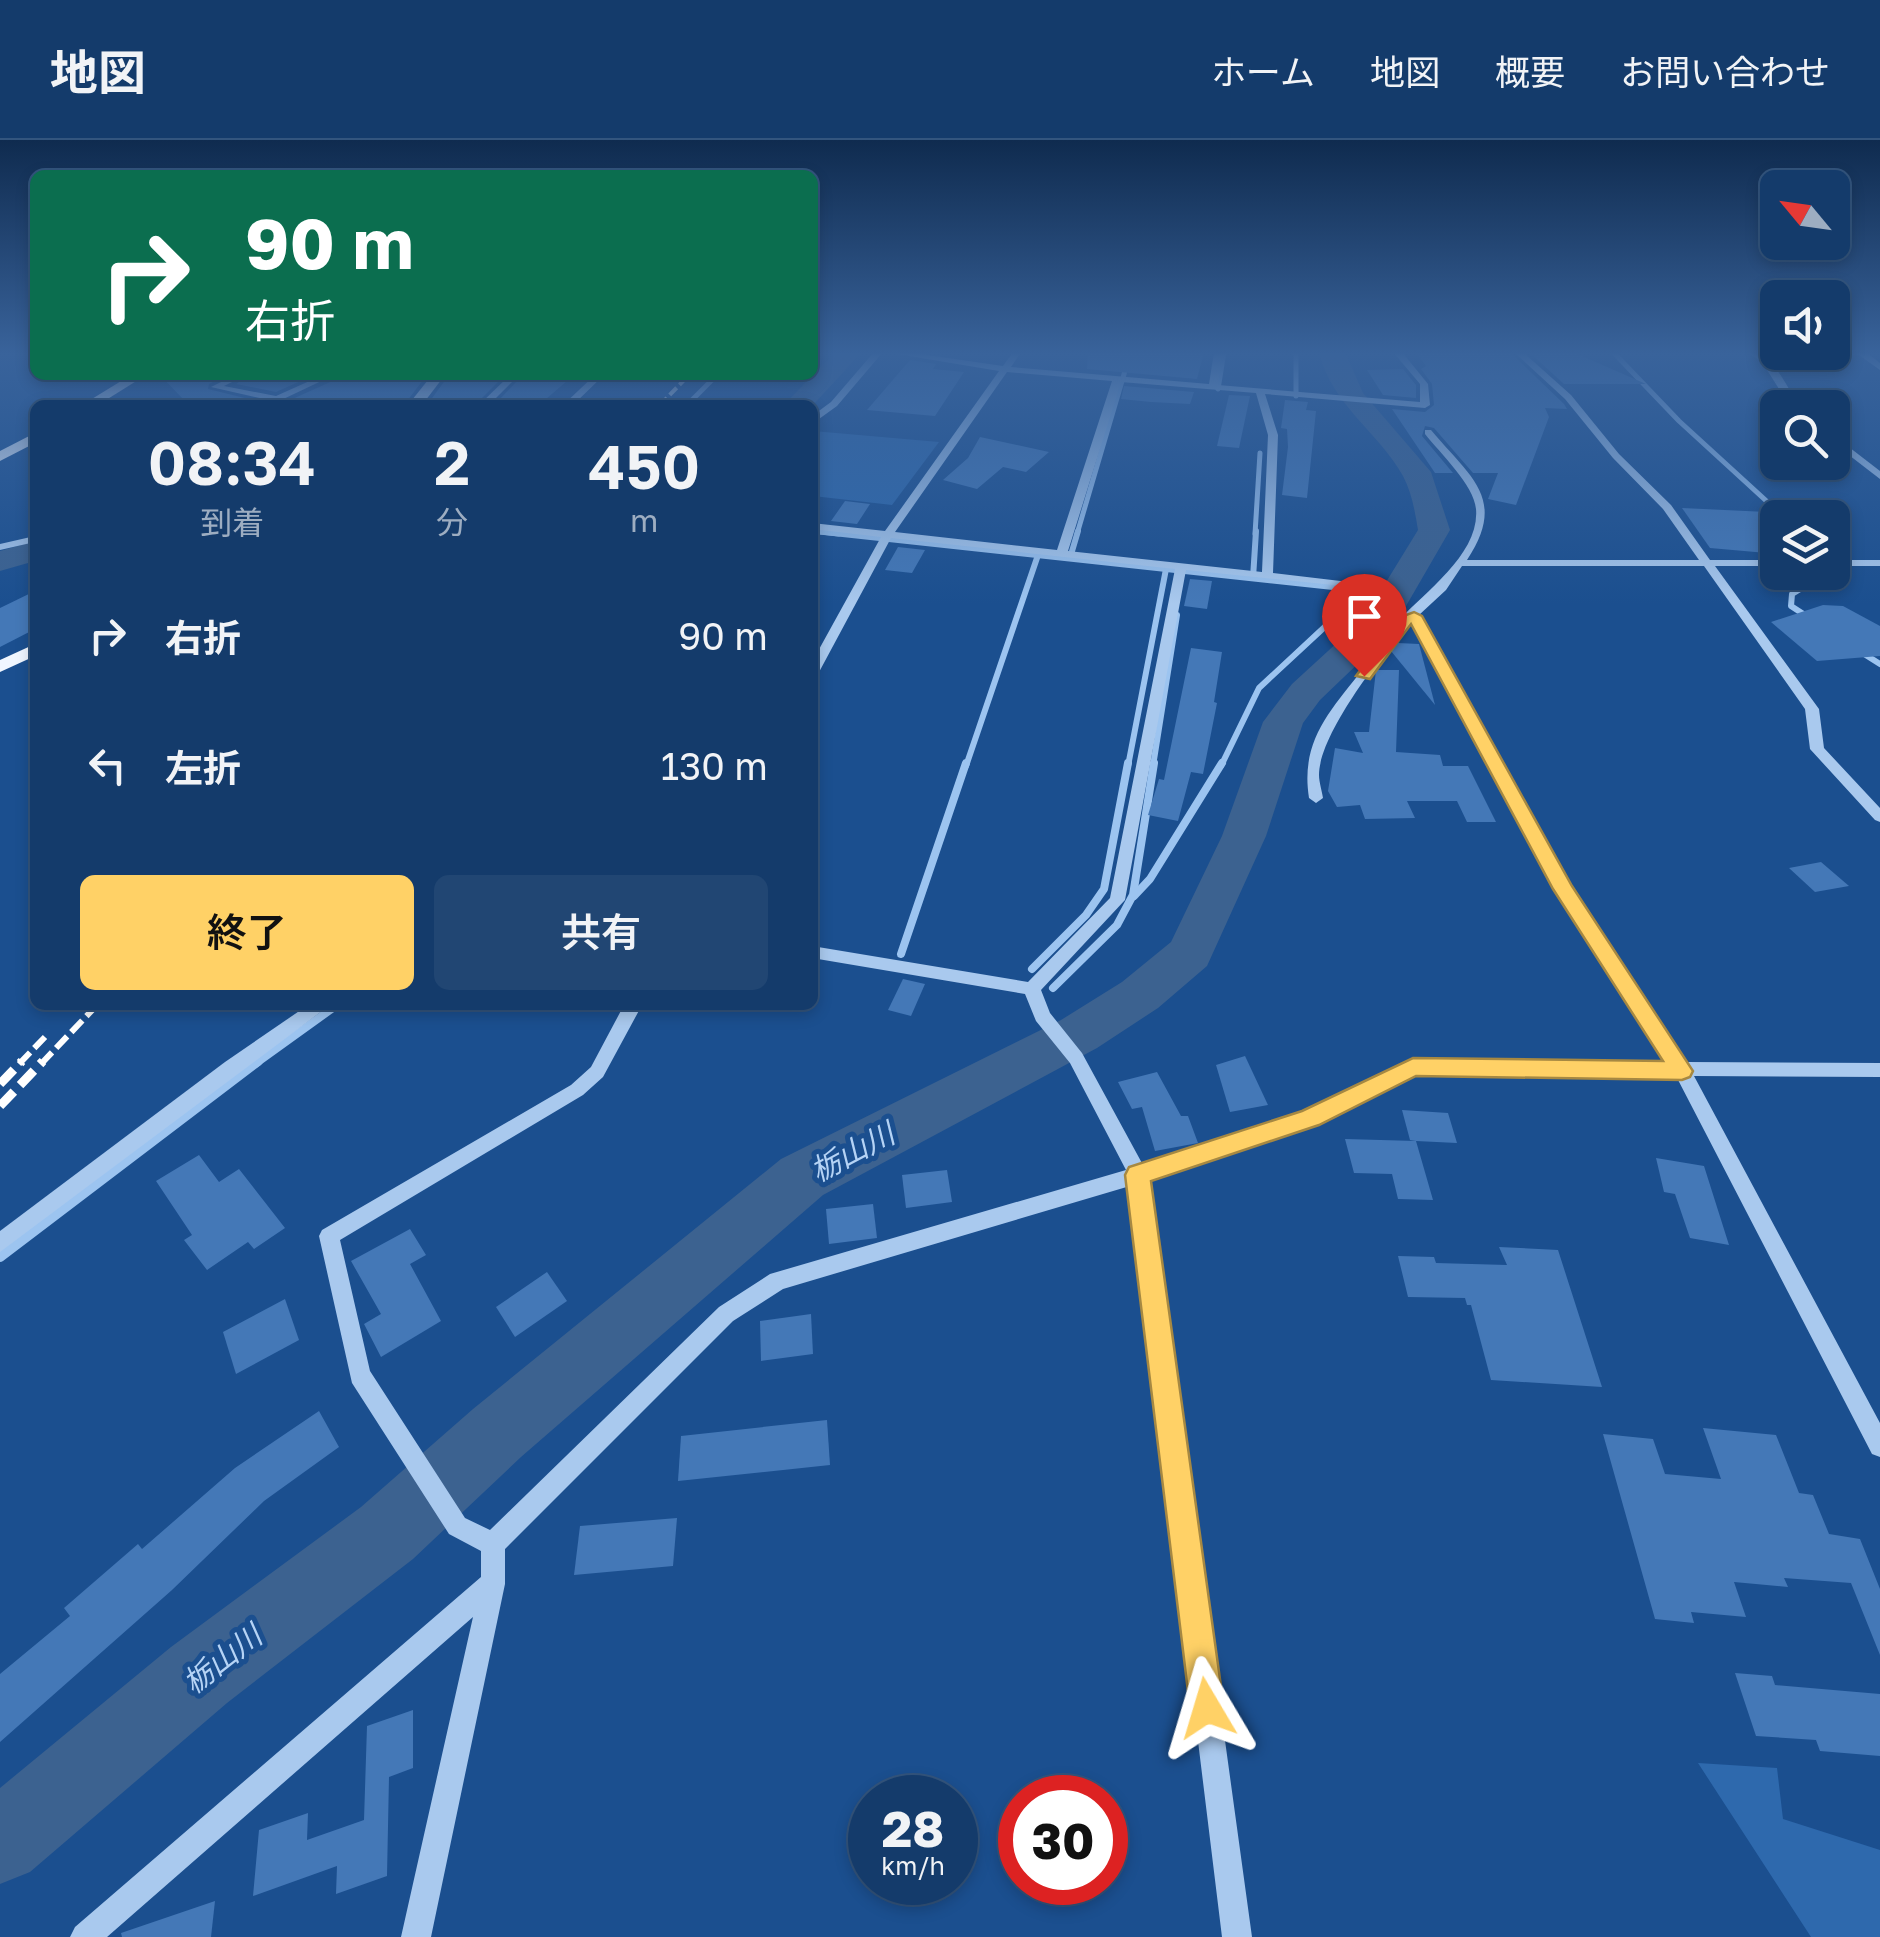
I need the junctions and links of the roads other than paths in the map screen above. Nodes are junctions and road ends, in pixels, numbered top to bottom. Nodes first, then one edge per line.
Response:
1 (958, 436) edge
2 (1099, 436) edge
3 (1274, 436) edge
4 (1430, 436) edge
5 (1599, 436) edge
6 (30, 440) edge
7 (1850, 452) edge
8 (0, 457) edge
9 (1880, 476) edge
10 (818, 527) edge
11 (888, 534) junction
12 (30, 540) edge
13 (0, 547) edge
14 (1061, 554) junction
15 (1708, 563) junction
16 (1760, 563) edge
17 (1850, 563) edge
18 (1880, 563) edge
19 (1459, 564) junction
20 (1181, 566) junction
21 (1267, 576) junction
22 (1349, 585) dead end
23 (1414, 616) junction
24 (30, 652) edge
25 (818, 663) edge
26 (0, 667) edge
27 (1316, 798) dead end
28 (1880, 817) edge
29 (818, 953) edge
30 (1032, 989) junction
31 (314, 1010) edge
32 (631, 1010) edge
33 (1880, 1070) edge
34 (1682, 1071) junction
35 (1138, 1175) junction
36 (0, 1244) edge
37 (1880, 1446) edge
38 (492, 1544) junction
39 (493, 1584) junction
40 (85, 1937) edge
41 (416, 1937) edge
42 (1237, 1937) edge

1 - 11 street
2 - 14 street
3 - 21 street
4 - 19 street
5 - 15 street
6 - 8 main road
7 - 9 street
10 - 11 street
11 - 14 street
11 - 25 street
12 - 13 street
14 - 20 street
15 - 16 street
15 - 19 street
15 - 28 street
17 - 18 street
19 - 23 street
20 - 21 street
20 - 30 street
21 - 22 street
23 - 27 street
23 - 34 street
24 - 26 main road
29 - 30 street
30 - 35 street
31 - 36 street
32 - 38 street
33 - 34 street
34 - 35 street
34 - 37 street
35 - 38 street
35 - 42 street
38 - 39 street
39 - 40 street
39 - 41 street

